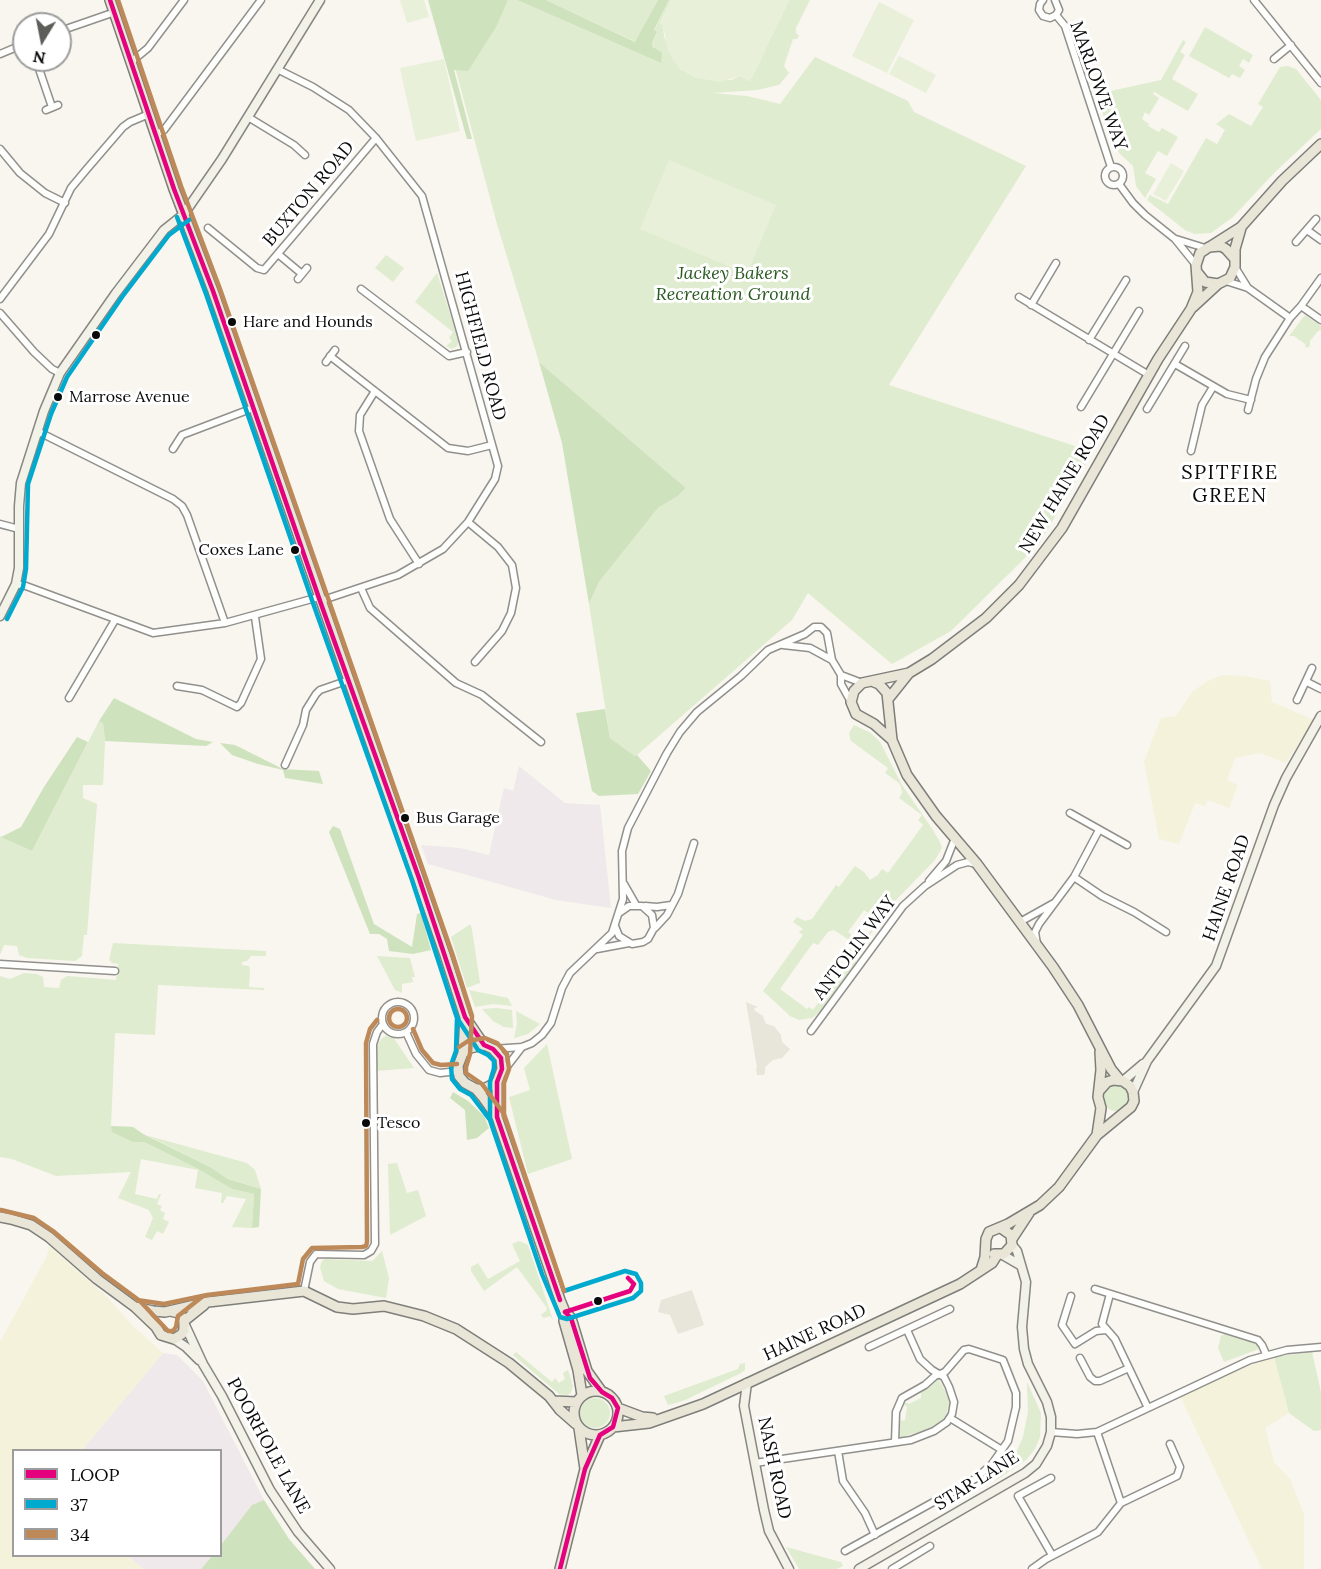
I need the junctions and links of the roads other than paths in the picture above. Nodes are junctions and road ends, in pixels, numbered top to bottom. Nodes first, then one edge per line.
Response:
1 (111, 0) edge
2 (184, 0) edge
3 (261, 0) edge
4 (320, 0) edge
5 (1043, 0) edge
6 (1055, 0) edge
7 (1254, 0) edge
8 (115, 12) junction
9 (1056, 15) junction
10 (72, 27) edge
11 (1291, 45) junction
12 (1274, 59) dead end
13 (131, 62) junction
14 (278, 69) junction
15 (40, 72) edge
16 (1321, 83) edge
17 (52, 107) dead end
18 (149, 114) junction
19 (248, 117) junction
20 (156, 134) junction
21 (376, 138) junction
22 (1321, 144) edge
23 (0, 149) edge
24 (305, 155) dead end
25 (1111, 167) junction
26 (1119, 184) junction
27 (65, 203) junction
28 (184, 214) junction
29 (1316, 219) dead end
30 (1241, 227) junction
31 (208, 228) dead end
32 (1307, 230) junction
33 (1175, 239) junction
34 (1321, 240) edge
35 (1296, 242) dead end
36 (1207, 248) junction
37 (278, 254) junction
38 (1056, 262) dead end
39 (1234, 263) junction
40 (1197, 268) junction
41 (302, 274) dead end
42 (1321, 278) edge
43 (1126, 280) dead end
44 (1222, 283) junction
45 (1248, 288) junction
46 (361, 289) dead end
47 (1019, 297) dead end
48 (0, 299) edge
49 (1031, 305) junction
50 (1301, 306) junction
51 (1191, 309) junction
52 (1139, 311) dead end
53 (0, 313) edge
54 (1290, 318) junction
55 (1321, 320) edge
56 (1089, 340) junction
57 (1185, 346) dead end
58 (335, 350) dead end
59 (467, 352) junction
60 (1113, 354) junction
61 (1174, 364) junction
62 (60, 373) junction
63 (1149, 375) junction
64 (1213, 387) junction
65 (375, 391) junction
66 (1251, 400) junction
67 (1081, 407) dead end
68 (253, 408) junction
69 (1147, 409) dead end
70 (1248, 410) dead end
71 (37, 431) junction
72 (492, 445) junction
73 (173, 448) dead end
74 (1191, 451) dead end
75 (468, 522) junction
76 (0, 524) edge
77 (18, 530) junction
78 (419, 564) junction
79 (16, 584) junction
80 (362, 588) junction
81 (320, 599) junction
82 (0, 615) edge
83 (255, 616) junction
84 (115, 620) junction
85 (225, 623) junction
86 (805, 634) junction
87 (828, 640) junction
88 (783, 645) junction
89 (811, 649) junction
90 (832, 660) junction
91 (475, 662) dead end
92 (1312, 668) dead end
93 (909, 673) junction
94 (841, 675) junction
95 (349, 680) junction
96 (874, 682) junction
97 (1307, 682) junction
98 (862, 683) junction
99 (177, 686) dead end
100 (1321, 689) edge
101 (69, 698) dead end
102 (1297, 700) dead end
103 (889, 701) junction
104 (851, 702) junction
105 (1321, 716) edge
106 (861, 717) junction
107 (892, 740) junction
108 (541, 742) dead end
109 (290, 752) junction
110 (297, 756) dead end
111 (285, 765) dead end
112 (1070, 813) dead end
113 (1100, 830) junction
114 (955, 838) junction
115 (694, 843) dead end
116 (1127, 845) dead end
117 (976, 864) junction
118 (1074, 876) junction
119 (624, 884) junction
120 (925, 886) junction
121 (1055, 903) junction
122 (639, 905) junction
123 (671, 905) junction
124 (619, 913) junction
125 (1020, 922) junction
126 (615, 925) junction
127 (654, 928) junction
128 (1166, 932) dead end
129 (629, 943) junction
130 (1037, 944) junction
131 (596, 949) junction
132 (0, 964) edge
133 (116, 971) dead end
134 (465, 1017) junction
135 (383, 1024) junction
136 (812, 1031) dead end
137 (406, 1032) junction
138 (489, 1047) junction
139 (522, 1047) junction
140 (1099, 1048) junction
141 (463, 1053) junction
142 (1147, 1061) junction
143 (458, 1071) junction
144 (502, 1073) junction
145 (1122, 1081) junction
146 (497, 1082) junction
147 (476, 1089) junction
148 (1099, 1091) junction
149 (1133, 1092) junction
150 (1101, 1108) junction
151 (1120, 1115) junction
152 (497, 1117) junction
153 (1097, 1135) junction
154 (1030, 1211) junction
155 (0, 1218) edge
156 (1000, 1228) junction
157 (1012, 1242) junction
158 (986, 1245) junction
159 (999, 1254) junction
160 (1020, 1265) junction
161 (981, 1270) junction
162 (1095, 1289) dead end
163 (304, 1291) junction
164 (1110, 1294) junction
165 (1071, 1296) dead end
166 (208, 1302) junction
167 (135, 1307) junction
168 (950, 1309) dead end
169 (167, 1311) junction
170 (565, 1312) junction
171 (185, 1323) junction
172 (156, 1327) junction
173 (907, 1330) junction
174 (1106, 1330) junction
175 (174, 1339) junction
176 (869, 1347) dead end
177 (1321, 1347) edge
178 (1266, 1354) junction
179 (1080, 1358) dead end
180 (203, 1364) junction
181 (1129, 1368) junction
182 (940, 1374) junction
183 (747, 1383) junction
184 (731, 1391) junction
185 (602, 1392) junction
186 (579, 1399) junction
187 (554, 1401) junction
188 (744, 1406) junction
189 (1148, 1407) junction
190 (618, 1408) junction
191 (950, 1418) junction
192 (659, 1419) junction
193 (578, 1426) junction
194 (613, 1427) junction
195 (1051, 1432) junction
196 (1097, 1432) junction
197 (600, 1435) junction
198 (895, 1442) junction
199 (1170, 1444) dead end
200 (1002, 1450) junction
201 (838, 1451) junction
202 (755, 1462) junction
203 (585, 1469) junction
204 (1051, 1478) dead end
205 (1121, 1503) junction
206 (875, 1535) junction
207 (930, 1546) dead end
208 (845, 1551) dead end
209 (1052, 1555) junction
210 (894, 1568) edge
211 (330, 1569) edge
212 (560, 1569) edge
213 (789, 1569) edge
214 (859, 1569) edge
215 (1032, 1569) edge

1 - 8 main road
2 - 13 street
3 - 20 street
4 - 14 street
5 - 9 street, MARLOWE WAY
6 - 9 street, MARLOWE WAY
7 - 11 street
8 - 10 street
8 - 13 main road
9 - 25 street, MARLOWE WAY
11 - 12 street
11 - 16 street
13 - 18 main road
14 - 19 street
14 - 21 street, HIGHFIELD ROAD
15 - 17 street
18 - 20 main road
18 - 27 street
19 - 24 street
19 - 28 street
20 - 28 main road
21 - 37 street, BUXTON ROAD
21 - 59 street, HIGHFIELD ROAD
22 - 30 main road, NEW HAINE ROAD
23 - 27 street
25 - 26 street, MARLOWE WAY
25 - 26 street, MARLOWE WAY
26 - 33 street, MARLOWE WAY
27 - 48 street
28 - 62 street
28 - 68 main road
29 - 32 street
30 - 36 main road, NEW HAINE ROAD
30 - 39 main road, NEW HAINE ROAD
31 - 37 street, BUXTON ROAD
32 - 34 street
32 - 35 street
33 - 36 street, MARLOWE WAY
33 - 40 street, MARLOWE WAY
36 - 39 main road
36 - 40 main road, NEW HAINE ROAD
37 - 41 street
38 - 49 street
39 - 44 main road, NEW HAINE ROAD
39 - 45 street
40 - 44 main road
40 - 51 main road, NEW HAINE ROAD
42 - 50 street
43 - 56 street
44 - 45 street
44 - 51 main road, NEW HAINE ROAD
45 - 54 street
46 - 59 street
47 - 49 street
49 - 56 street
50 - 54 street
50 - 55 street
51 - 63 main road, NEW HAINE ROAD
52 - 60 street
53 - 62 street
54 - 66 street
56 - 60 street
57 - 61 street
58 - 65 street
59 - 72 street, HIGHFIELD ROAD
60 - 63 street
60 - 67 street
61 - 64 street
61 - 69 street
62 - 71 street
63 - 93 main road, NEW HAINE ROAD
64 - 66 street
64 - 74 street
65 - 72 street
65 - 78 street
66 - 70 street
68 - 73 street
68 - 81 main road
71 - 77 street
71 - 85 street
72 - 75 street, HIGHFIELD ROAD
75 - 78 street, HIGHFIELD ROAD
75 - 91 street
76 - 77 street
77 - 79 street
78 - 80 street, HIGHFIELD ROAD
79 - 82 street
79 - 84 street
80 - 81 street, HIGHFIELD ROAD
80 - 108 street
81 - 83 street
81 - 95 main road
83 - 85 street
83 - 99 street
84 - 85 street
84 - 101 street
86 - 87 street
86 - 88 street
86 - 89 street
87 - 89 street
87 - 90 street
88 - 89 street
88 - 119 street
89 - 90 street
90 - 94 street
92 - 97 street
93 - 96 main road, NEW HAINE ROAD
93 - 103 main road, NEW HAINE ROAD
94 - 98 street
94 - 104 street
95 - 109 street
95 - 134 main road
96 - 98 main road, NEW HAINE ROAD
96 - 103 main road
97 - 100 street
97 - 102 street
98 - 104 main road
103 - 106 main road, NEW HAINE ROAD
103 - 107 main road
104 - 106 main road
105 - 142 street, HAINE ROAD
106 - 107 main road
107 - 114 main road
109 - 110 street
109 - 111 street
112 - 113 street
113 - 116 street
113 - 118 street
114 - 117 main road
114 - 120 street, ANTOLIN WAY
115 - 123 street
117 - 120 street, ANTOLIN WAY
117 - 125 main road
118 - 121 street
118 - 128 street
119 - 122 street
119 - 124 street
120 - 136 street, ANTOLIN WAY
121 - 125 street
121 - 130 street
122 - 123 street
122 - 124 street
122 - 127 street
123 - 127 street
124 - 126 street
125 - 130 main road
126 - 129 street
126 - 131 street
127 - 129 street
129 - 131 street
130 - 140 main road
131 - 139 street
132 - 133 street
134 - 138 main road
134 - 141 main road
135 - 137 street
135 - 137 street
135 - 163 street
137 - 143 street
138 - 139 street
138 - 141 main road
138 - 144 main road
139 - 144 street
140 - 145 main road
140 - 148 main road
141 - 143 main road
142 - 145 street, HAINE ROAD
142 - 149 street, HAINE ROAD
143 - 147 main road
144 - 146 main road
145 - 148 main road, HAINE ROAD
145 - 149 main road
146 - 147 main road
146 - 152 main road
147 - 152 main road
148 - 150 main road, HAINE ROAD
149 - 151 main road, HAINE ROAD
150 - 151 main road
150 - 153 main road, HAINE ROAD
151 - 153 main road, HAINE ROAD
152 - 170 main road
153 - 154 main road, HAINE ROAD
154 - 156 main road, HAINE ROAD
154 - 157 main road, HAINE ROAD
155 - 167 main road
156 - 157 main road
156 - 158 main road, HAINE ROAD
157 - 159 main road, HAINE ROAD
157 - 160 street
158 - 159 main road
158 - 161 main road, HAINE ROAD
159 - 160 street
159 - 161 main road, HAINE ROAD
160 - 195 street
161 - 183 main road, HAINE ROAD
162 - 164 street
163 - 166 main road
163 - 187 main road
164 - 174 street
164 - 178 street
165 - 174 street
166 - 169 main road
166 - 171 main road
167 - 169 main road
167 - 172 main road
168 - 173 street
169 - 171 main road
169 - 172 main road
170 - 185 main road
170 - 186 main road
171 - 175 main road
171 - 180 street, POORHOLE LANE
172 - 175 main road
173 - 176 street
173 - 182 street
174 - 181 street
175 - 180 street, POORHOLE LANE
177 - 178 street
178 - 189 street
179 - 181 street
180 - 211 street, POORHOLE LANE
181 - 189 street
182 - 191 street
182 - 198 street
182 - 200 street
183 - 184 main road, HAINE ROAD
183 - 188 street, NASH ROAD
184 - 188 street, NASH ROAD
184 - 192 main road, HAINE ROAD
185 - 186 main road
185 - 190 main road
186 - 187 main road
186 - 193 main road
187 - 193 main road
188 - 202 street, NASH ROAD
189 - 196 street
190 - 192 main road
190 - 194 main road
191 - 198 street
191 - 200 street
192 - 194 main road, HAINE ROAD
193 - 197 main road
193 - 203 main road
194 - 197 main road
195 - 196 street
195 - 214 street, STAR LANE
196 - 205 street
197 - 203 main road
198 - 201 street
199 - 205 street
200 - 206 street
201 - 202 street
201 - 206 street
202 - 213 street, NASH ROAD
203 - 212 main road
204 - 209 street
205 - 209 street
206 - 208 street
207 - 210 street
209 - 215 street

